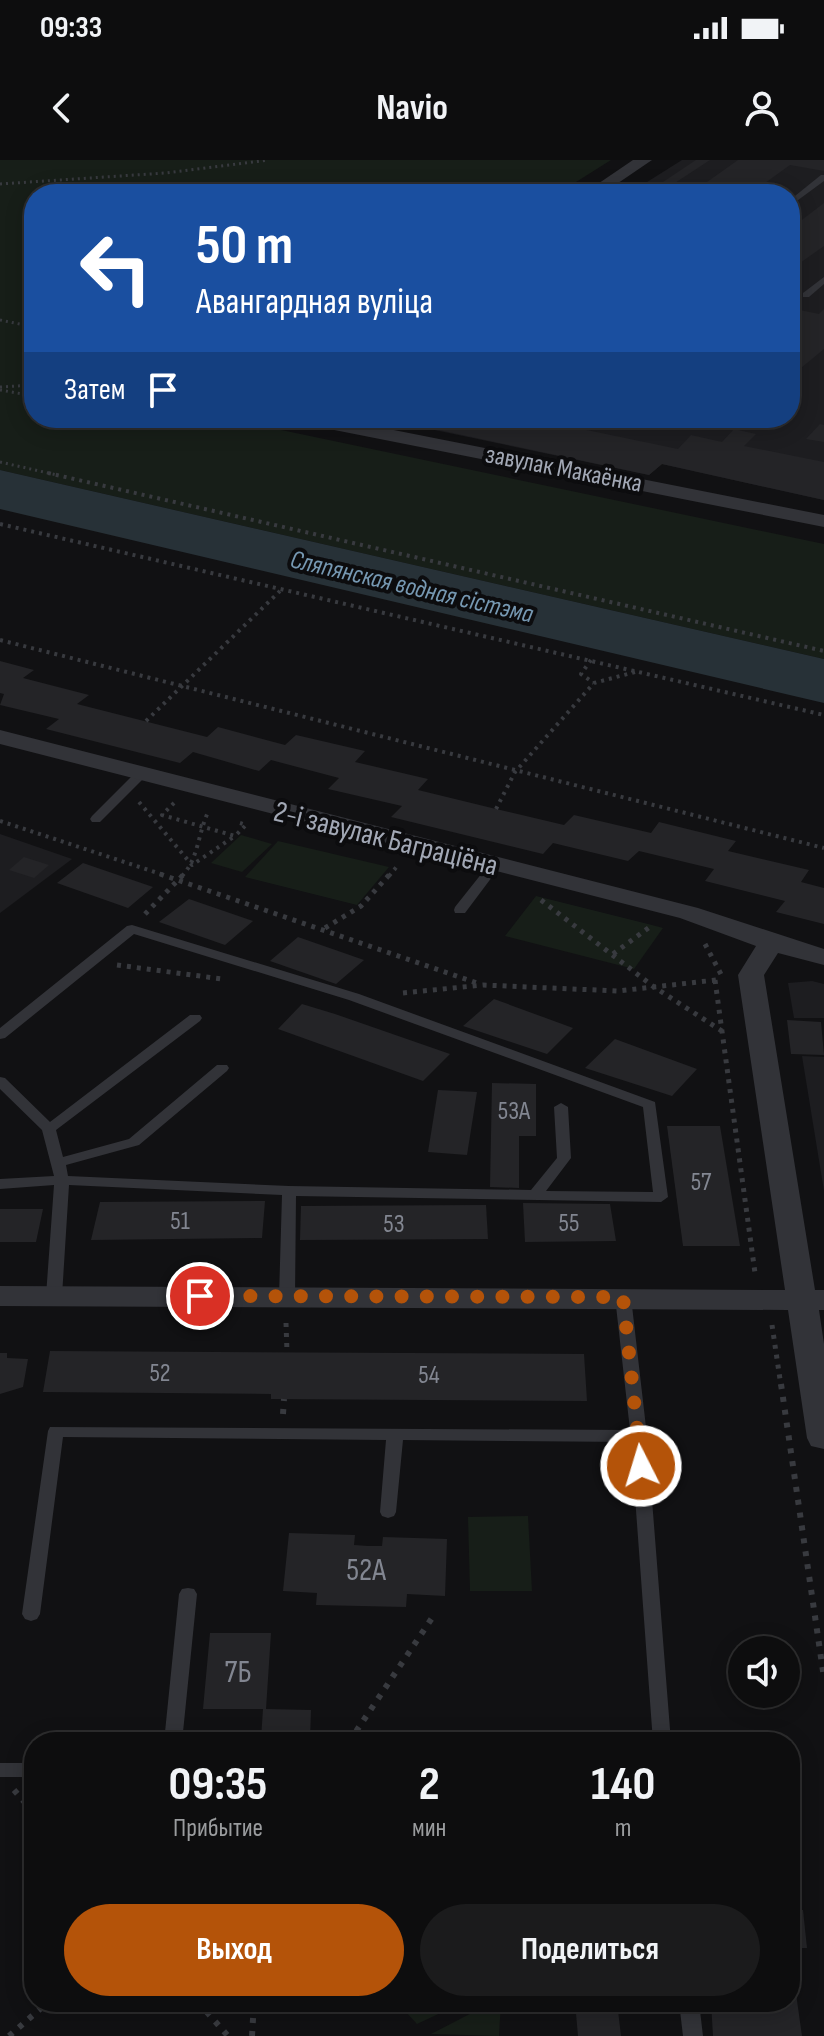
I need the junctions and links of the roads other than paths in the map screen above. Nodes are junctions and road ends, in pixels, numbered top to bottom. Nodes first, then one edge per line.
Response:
1 (644, 160) edge
2 (824, 177) edge
3 (607, 184) edge
4 (800, 196) edge
5 (824, 280) edge
6 (806, 295) dead end
7 (354, 428) edge
8 (824, 521) edge
9 (0, 737) edge
10 (134, 782) junction
11 (96, 819) dead end
12 (506, 869) junction
13 (460, 910) dead end
14 (771, 943) junction
15 (824, 957) edge
16 (195, 1018) dead end
17 (0, 1035) edge
18 (222, 1068) dead end
19 (0, 1081) edge
20 (561, 1107) dead end
21 (49, 1129) junction
22 (58, 1163) junction
23 (62, 1180) junction
24 (0, 1184) edge
25 (289, 1191) junction
26 (535, 1195) junction
27 (0, 1296) edge
28 (54, 1296) junction
29 (623, 1297) junction
30 (812, 1300) edge
31 (286, 1310) junction
32 (395, 1434) junction
33 (639, 1436) junction
34 (824, 1438) edge
35 (388, 1512) dead end
36 (188, 1594) dead end
37 (31, 1614) dead end
38 (174, 1732) edge
39 (661, 1732) edge
40 (0, 1770) edge
41 (24, 1770) edge
42 (690, 2012) edge
43 (693, 2036) edge

1 - 3 street
2 - 4 lane
5 - 6 lane
7 - 8 street, завулак Макаёнка
9 - 10 street, 2-і завулак Баграціёна
10 - 11 lane
10 - 12 street, 2-і завулак Баграціёна
12 - 13 lane
12 - 14 street, 2-і завулак Баграціёна
14 - 15 street, 2-і завулак Баграціёна
14 - 30 street
16 - 21 lane
17 - 26 lane
18 - 22 lane
19 - 21 lane
20 - 26 lane
21 - 22 lane
22 - 23 lane
23 - 24 lane
23 - 25 lane
23 - 28 lane
25 - 26 lane
25 - 31 lane
27 - 28 street
28 - 31 street
29 - 30 street
29 - 31 street
29 - 33 lane
30 - 34 street
32 - 33 lane
32 - 35 lane
32 - 37 lane
33 - 39 lane
36 - 38 lane
40 - 41 lane
42 - 43 lane

